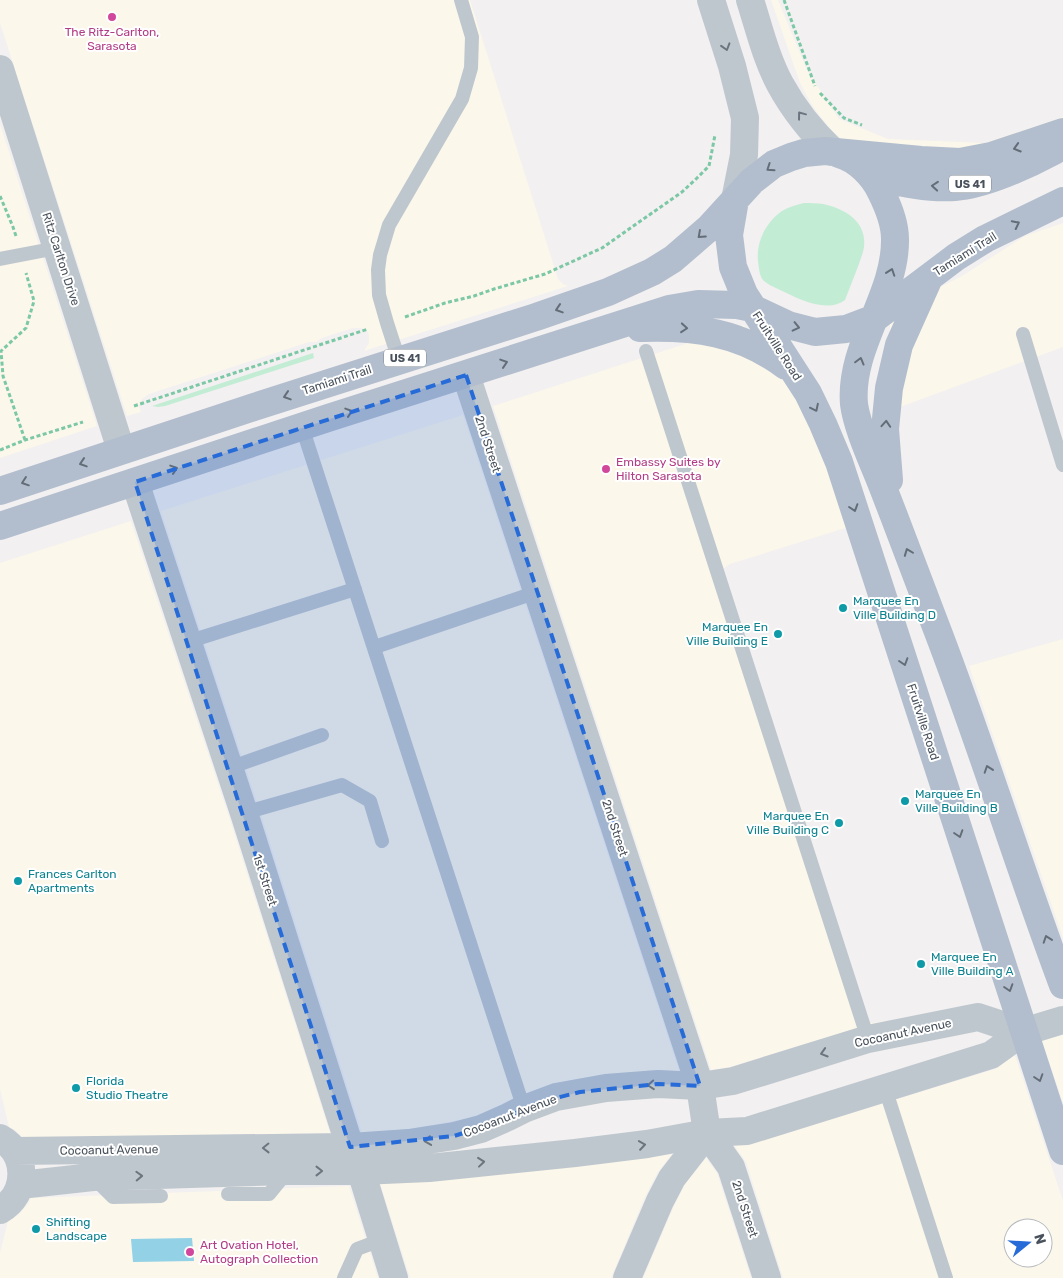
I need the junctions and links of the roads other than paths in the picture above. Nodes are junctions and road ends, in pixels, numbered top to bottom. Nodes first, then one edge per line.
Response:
1 (461, 0) edge
2 (711, 0) edge
3 (750, 0) edge
4 (0, 69) edge
5 (1063, 132) edge
6 (1063, 146) edge
7 (832, 152) junction
8 (870, 176) junction
9 (735, 200) junction
10 (1063, 201) edge
11 (57, 248) junction
12 (0, 259) edge
13 (930, 277) junction
14 (752, 308) junction
15 (874, 318) junction
16 (601, 332) junction
17 (1023, 334) dead end
18 (646, 351) dead end
19 (399, 360) junction
20 (466, 375) junction
21 (798, 377) junction
22 (302, 427) junction
23 (121, 450) junction
24 (1063, 466) edge
25 (135, 482) junction
26 (0, 491) edge
27 (897, 524) junction
28 (0, 526) edge
29 (355, 589) junction
30 (537, 592) junction
31 (187, 642) junction
32 (375, 647) junction
33 (322, 735) dead end
34 (229, 768) junction
35 (244, 813) junction
36 (382, 841) dead end
37 (1063, 985) edge
38 (1063, 1020) edge
39 (1023, 1032) junction
40 (868, 1039) junction
41 (700, 1086) junction
42 (885, 1088) junction
43 (524, 1109) junction
44 (707, 1133) junction
45 (8, 1145) edge
46 (1063, 1151) edge
47 (355, 1159) junction
48 (288, 1171) junction
49 (93, 1178) junction
50 (20, 1185) junction
51 (228, 1194) dead end
52 (160, 1196) dead end
53 (0, 1210) edge
54 (381, 1240) junction
55 (344, 1278) edge
56 (394, 1278) edge
57 (627, 1278) edge
58 (767, 1278) edge
59 (946, 1278) edge

1 - 19 lane
2 -> 9 street
7 -> 3 street
4 - 11 street, Ritz Carlton Drive
5 -> 7 main road
6 -> 8 main road, US 41
7 - 8 main road, US 41
7 -> 9 main road, US 41
15 -> 8 main road
9 - 14 main road
9 -> 19 main road, Tamiami Trail / US 41
13 -> 10 main road, Tamiami Trail
11 - 12 lane
11 - 23 street, Ritz Carlton Drive
13 - 15 main road, Tamiami Trail
27 -> 13 main road
14 -> 15 main road
14 - 16 main road
14 - 21 main road, Fruitville Road
27 -> 15 main road
20 -> 16 main road
16 -> 21 main road
17 - 24 lane
18 - 40 lane
19 -> 23 main road, Tamiami Trail / US 41
22 -> 20 main road
20 - 30 street, 2nd Street
21 -> 39 main road, Fruitville Road
25 -> 22 main road
22 - 29 lane
23 -> 26 main road, Tamiami Trail / US 41
25 - 28 main road
25 - 31 street, 1st Street
37 -> 27 main road
29 - 31 lane
29 - 32 lane
30 - 32 lane
30 - 41 street, 2nd Street
31 - 34 street, 1st Street
32 - 43 lane
33 - 34 lane
34 - 35 street, 1st Street
35 - 36 lane
35 - 47 street, 1st Street
38 - 39 street, Cocoanut Avenue
39 - 40 street, Cocoanut Avenue
39 - 42 street, Cocoanut Avenue
39 -> 46 main road, Fruitville Road
40 -> 41 street, Cocoanut Avenue
41 -> 43 street, Cocoanut Avenue
41 - 44 street, 2nd Street
42 - 44 street, Cocoanut Avenue
42 - 59 lane
43 -> 47 street, Cocoanut Avenue
47 -> 44 street, Cocoanut Avenue
44 - 57 street
44 - 58 street, 2nd Street
47 -> 45 street, Cocoanut Avenue
45 - 50 street
48 -> 47 street, Cocoanut Avenue
47 - 54 street, 1st Street
49 -> 48 street, Cocoanut Avenue
48 - 51 lane
49 - 50 street, Cocoanut Avenue
49 - 52 lane
50 - 53 street
54 - 55 lane
54 - 56 street, 1st Street

